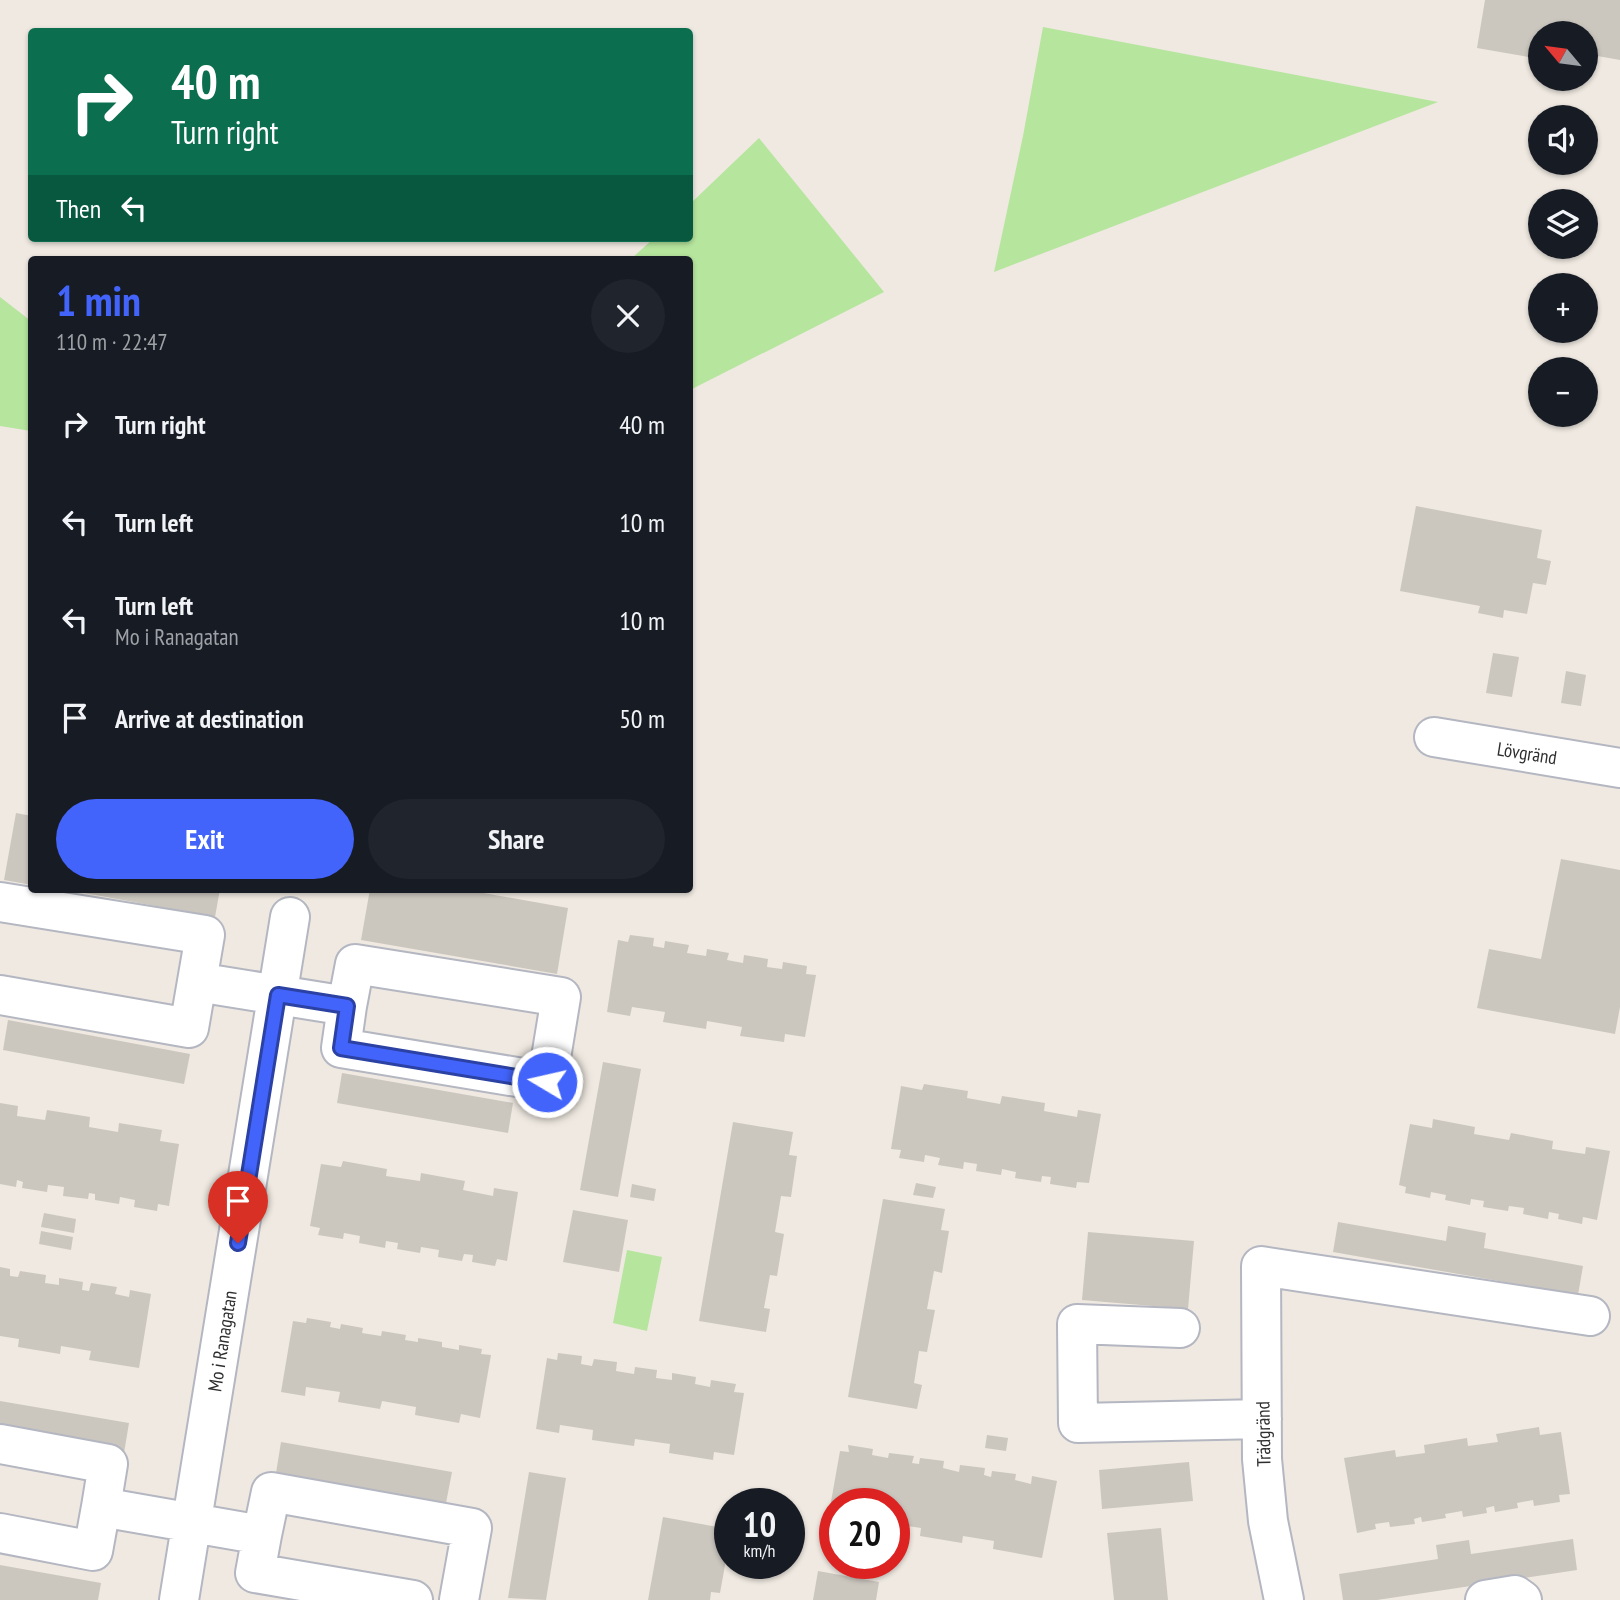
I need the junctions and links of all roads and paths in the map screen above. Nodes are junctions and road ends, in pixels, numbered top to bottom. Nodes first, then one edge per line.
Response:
1 (1434, 737) dead end
2 (1620, 768) edge
3 (0, 902) edge
4 (290, 917) dead end
5 (197, 982) junction
6 (0, 995) edge
7 (278, 995) junction
8 (347, 1006) junction
9 (1590, 1316) dead end
10 (1180, 1328) dead end
11 (1262, 1419) junction
12 (0, 1444) edge
13 (101, 1507) junction
14 (193, 1524) junction
15 (0, 1533) edge
16 (262, 1535) junction
17 (179, 1600) edge
18 (413, 1600) edge
19 (459, 1600) edge
20 (1284, 1600) edge
21 (1485, 1600) edge
22 (1522, 1600) edge

1 - 2 street, Lövgränd
3 - 5 street
4 - 7 street, Mo i Ranagatan
5 - 6 street
5 - 7 street
7 - 8 street
7 - 14 street, Mo i Ranagatan
8 - 8 street
9 - 11 street, Trädgränd
10 - 11 street
11 - 20 street, Trädgränd
12 - 13 street
13 - 14 street
13 - 15 street
14 - 16 street
14 - 17 street, Mo i Ranagatan
16 - 18 street
16 - 19 street
21 - 22 street

